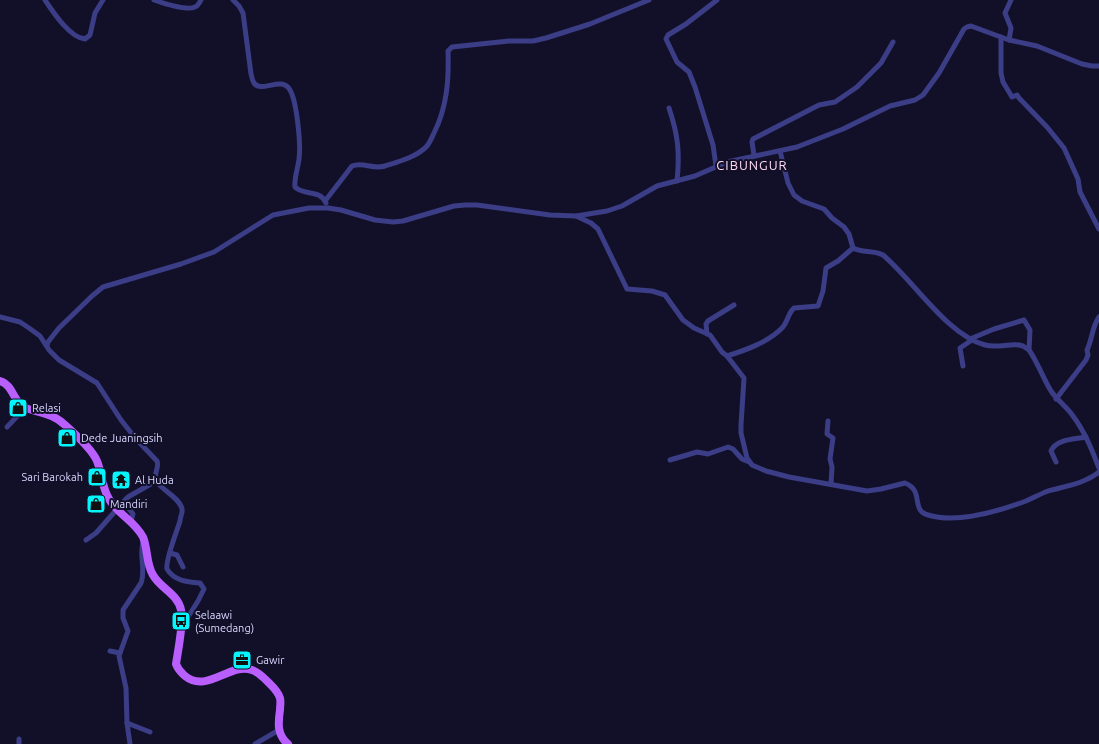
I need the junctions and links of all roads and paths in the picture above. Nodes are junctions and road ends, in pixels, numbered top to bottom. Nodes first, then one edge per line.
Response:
1 (45, 0) edge
2 (104, 0) edge
3 (154, 0) edge
4 (201, 0) edge
5 (233, 0) edge
6 (649, 0) edge
7 (717, 0) edge
8 (1011, 0) edge
9 (1001, 37) junction
10 (1009, 40) junction
11 (893, 42) dead end
12 (1099, 66) edge
13 (669, 108) dead end
14 (780, 151) junction
15 (754, 155) junction
16 (716, 166) junction
17 (677, 181) junction
18 (325, 201) junction
19 (328, 208) junction
20 (576, 216) junction
21 (1099, 229) edge
22 (853, 248) junction
23 (734, 305) dead end
24 (0, 317) edge
25 (1099, 317) edge
26 (707, 334) junction
27 (971, 339) junction
28 (47, 346) junction
29 (1029, 350) junction
30 (727, 356) junction
31 (963, 366) dead end
32 (0, 381) edge
33 (1056, 399) junction
34 (25, 408) junction
35 (828, 421) dead end
36 (7, 427) dead end
37 (1086, 437) junction
38 (670, 460) dead end
39 (749, 462) junction
40 (1056, 462) dead end
41 (1099, 468) edge
42 (1099, 472) edge
43 (156, 481) junction
44 (830, 484) junction
45 (117, 509) junction
46 (131, 521) junction
47 (86, 540) dead end
48 (144, 540) junction
49 (170, 553) junction
50 (183, 567) dead end
51 (180, 629) junction
52 (110, 651) dead end
53 (120, 653) junction
54 (127, 723) junction
55 (279, 730) junction
56 (150, 732) dead end
57 (130, 744) edge
58 (255, 744) edge
59 (288, 744) edge

1 - 2 street
3 - 4 street
5 - 18 street
6 - 18 street
7 - 16 street
8 - 10 street
9 - 10 street
9 - 14 street
9 - 21 street
10 - 12 street
11 - 15 street
13 - 17 street
14 - 15 street
14 - 22 street
15 - 16 street
16 - 17 street
17 - 20 street
18 - 19 street
19 - 20 street
19 - 28 street
20 - 26 street
22 - 27 street
22 - 30 street
23 - 26 street
24 - 28 street
25 - 33 street
26 - 30 street
27 - 29 street
27 - 29 street
27 - 31 street
28 - 43 street
29 - 33 street
30 - 39 street
32 - 34 main road
33 - 37 street
34 - 36 street
34 - 45 main road
35 - 44 street
37 - 40 street
37 - 41 street
38 - 39 street
39 - 44 street
42 - 44 street
43 - 46 street
43 - 49 street
45 - 46 main road
45 - 47 street
46 - 48 main road
48 - 51 main road
48 - 53 street
49 - 50 street
49 - 51 street
51 - 55 main road
52 - 53 street
53 - 54 street
54 - 56 street
54 - 57 street
55 - 58 street
55 - 59 main road

